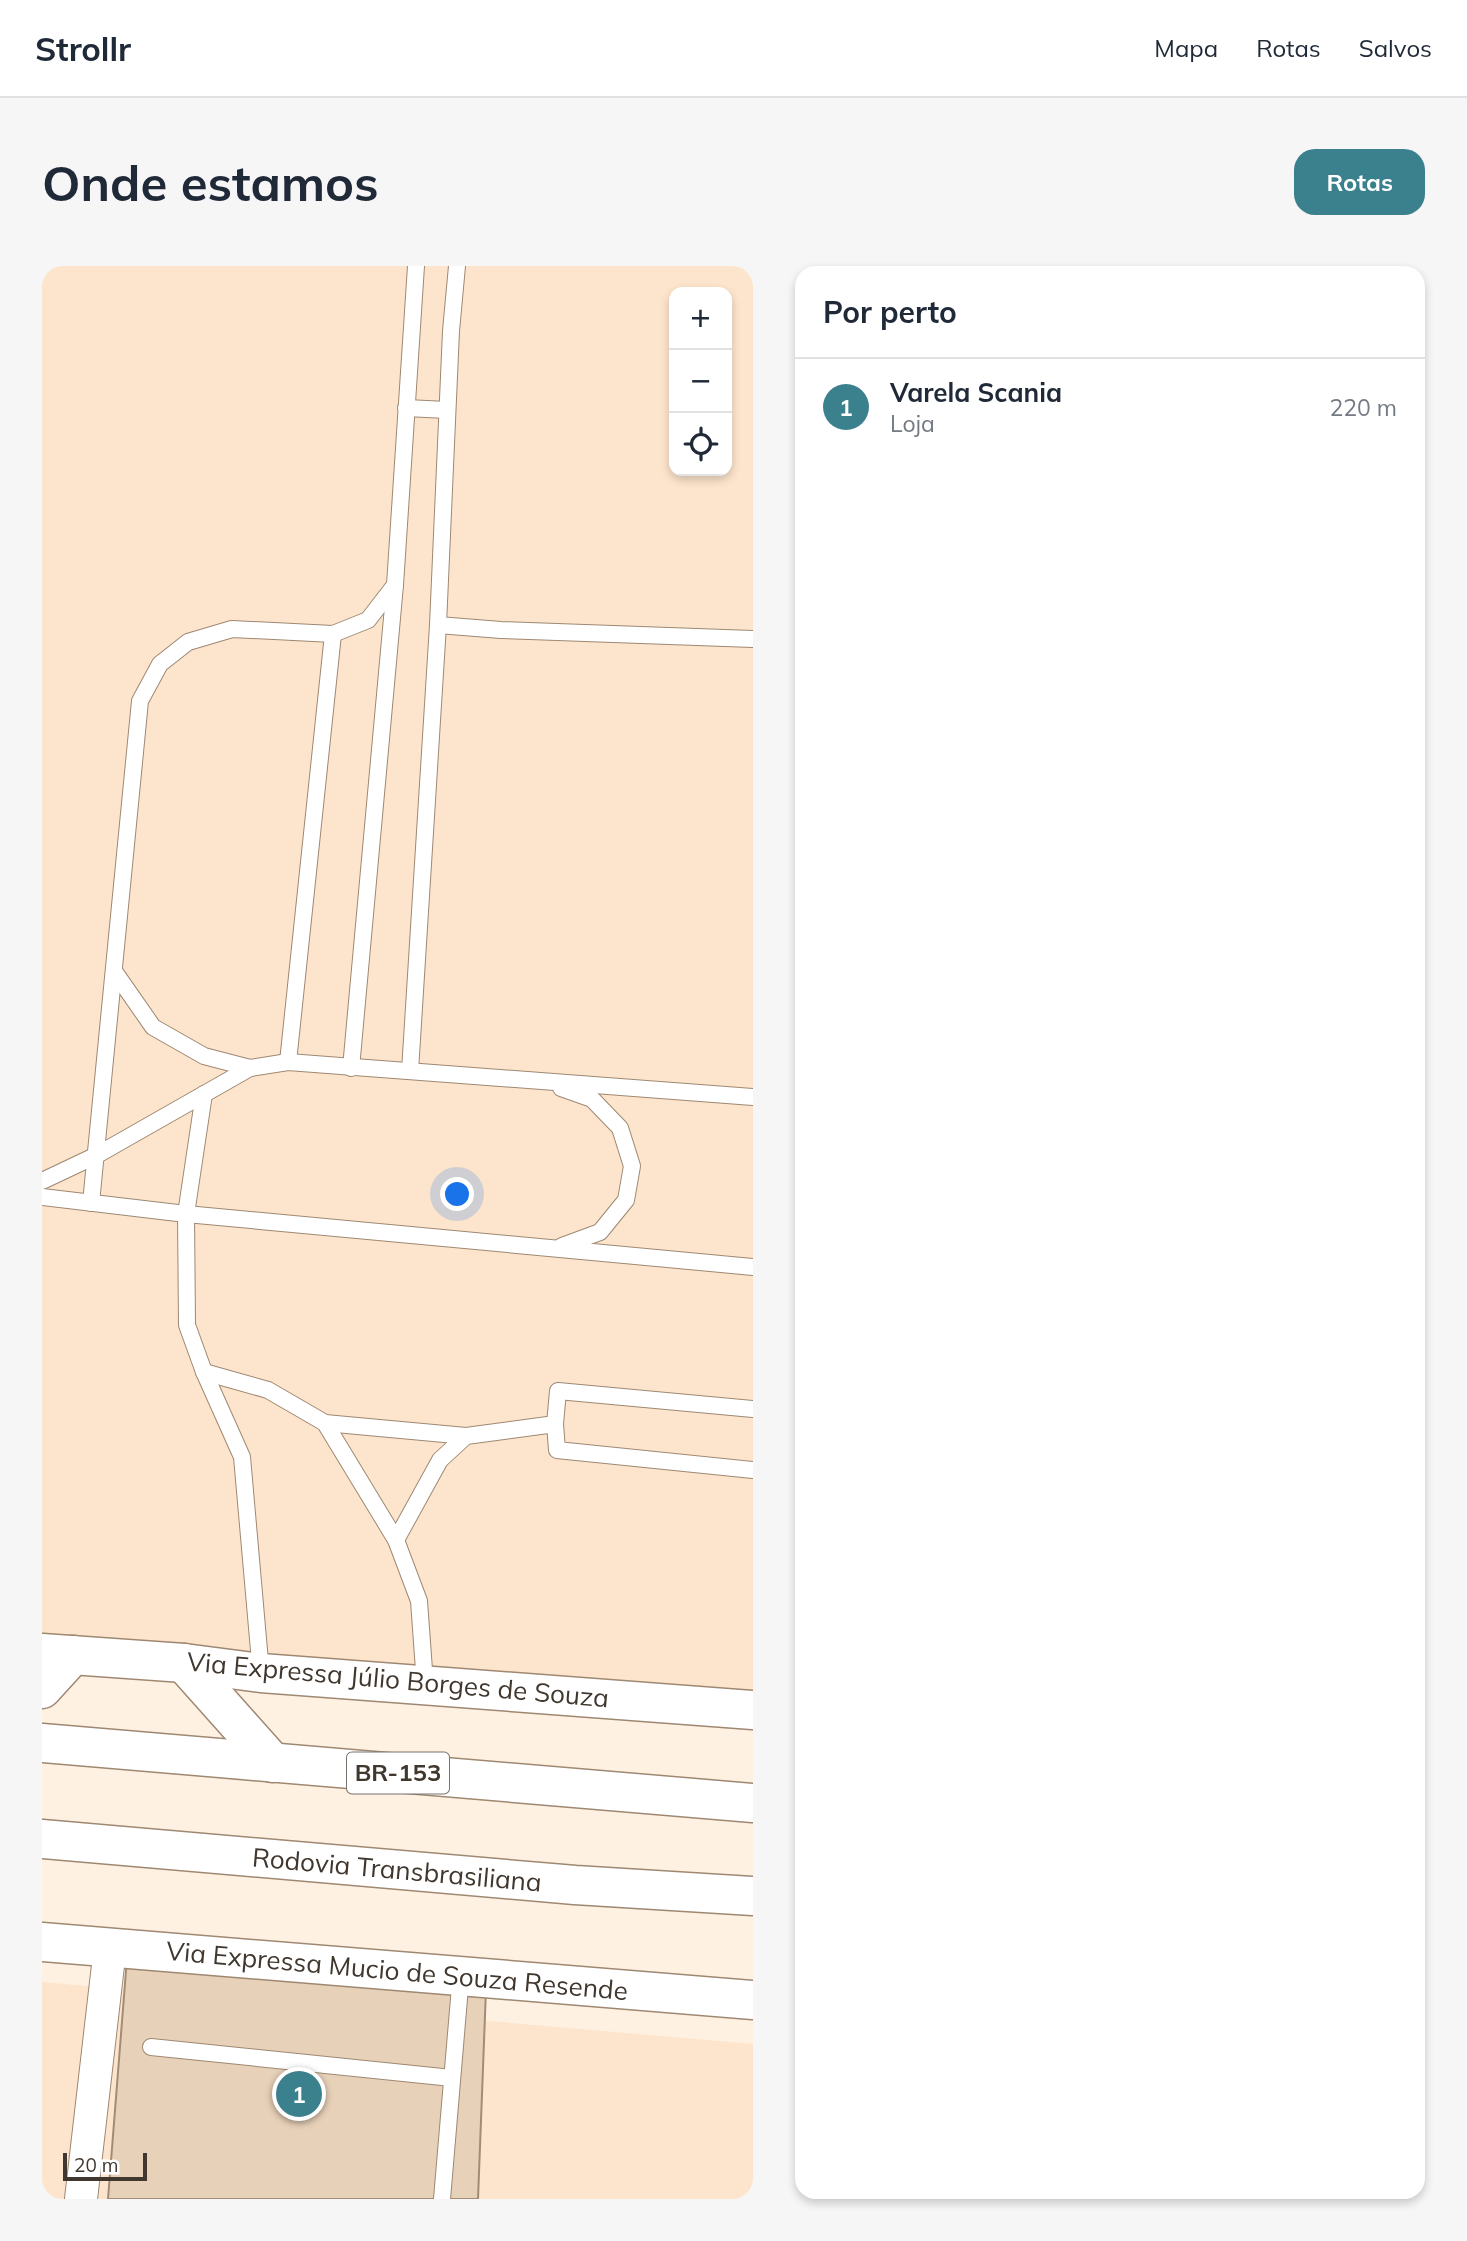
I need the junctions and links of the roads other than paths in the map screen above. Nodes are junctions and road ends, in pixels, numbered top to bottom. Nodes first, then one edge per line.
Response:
1 (416, 266) edge
2 (457, 266) edge
3 (406, 408) junction
4 (447, 410) junction
5 (395, 585) junction
6 (438, 625) junction
7 (333, 634) junction
8 (753, 639) edge
9 (114, 971) junction
10 (288, 1062) junction
11 (250, 1068) junction
12 (351, 1068) junction
13 (410, 1071) junction
14 (538, 1080) junction
15 (204, 1094) junction
16 (753, 1097) edge
17 (97, 1155) junction
18 (42, 1181) edge
19 (42, 1196) edge
20 (91, 1203) junction
21 (186, 1214) junction
22 (556, 1248) junction
23 (753, 1254) edge
24 (720, 1264) junction
25 (753, 1267) edge
26 (204, 1373) junction
27 (753, 1409) edge
28 (324, 1423) junction
29 (555, 1424) junction
30 (466, 1436) junction
31 (753, 1470) edge
32 (396, 1540) junction
33 (58, 1654) edge
34 (184, 1663) junction
35 (261, 1672) junction
36 (425, 1684) junction
37 (42, 1689) edge
38 (753, 1710) edge
39 (42, 1743) edge
40 (273, 1763) junction
41 (753, 1803) edge
42 (42, 1839) edge
43 (753, 1896) edge
44 (42, 1942) edge
45 (110, 1948) junction
46 (461, 1975) junction
47 (753, 2000) edge
48 (150, 2048) dead end
49 (452, 2078) junction
50 (81, 2199) edge
51 (442, 2199) edge

1 - 3 lane
2 - 4 lane
3 - 4 lane
3 - 5 lane
4 - 6 lane
5 - 7 lane
5 - 12 lane
6 - 8 lane
6 - 13 lane
7 - 9 lane
7 - 10 lane
9 - 11 lane
9 - 17 lane
10 - 11 lane
10 - 12 lane
11 - 15 lane
12 - 13 lane
13 - 14 lane
14 - 16 lane
14 - 22 lane
15 - 17 lane
15 - 21 lane
17 - 18 lane
17 - 20 lane
19 - 20 lane
20 - 21 lane
21 - 22 lane
21 - 26 lane
22 - 24 lane
23 - 24 lane
24 - 25 lane
26 - 28 lane
26 - 35 lane
27 - 29 lane
28 - 30 lane
28 - 32 lane
29 - 30 lane
29 - 31 lane
30 - 32 lane
32 - 36 lane
33 - 34 main road, Via Expressa Júlio Borges de Souza
33 - 37 main road
34 - 35 main road, Via Expressa Júlio Borges de Souza
34 - 40 main road
35 - 36 main road, Via Expressa Júlio Borges de Souza
36 - 38 main road, Via Expressa Júlio Borges de Souza
39 - 40 main road, BR-153
40 - 41 main road, BR-153
42 - 43 main road, Rodovia Transbrasiliana
44 - 45 main road, Via Expressa Mucio de Souza Resende
45 - 46 main road, Via Expressa Mucio de Souza Resende
45 - 50 street
46 - 47 main road, Via Expressa Mucio de Souza Resende
46 - 49 lane
48 - 49 lane
49 - 51 lane

